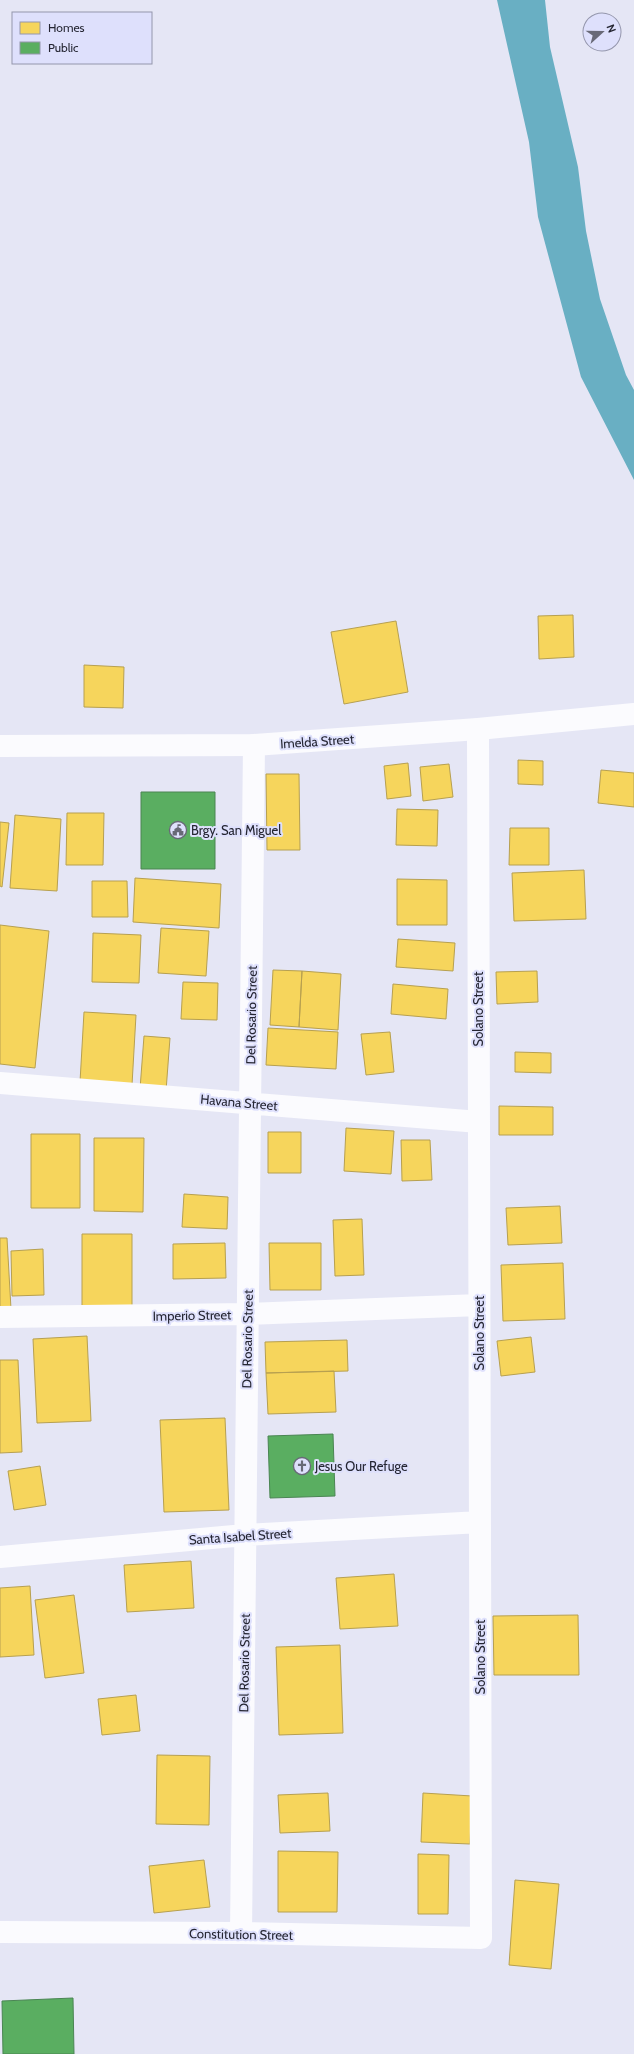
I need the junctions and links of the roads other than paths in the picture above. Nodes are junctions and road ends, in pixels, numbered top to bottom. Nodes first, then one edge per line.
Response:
1 (634, 714) edge
2 (478, 729) junction
3 (254, 745) junction
4 (0, 746) edge
5 (0, 1083) edge
6 (250, 1103) junction
7 (479, 1122) junction
8 (479, 1305) junction
9 (248, 1314) junction
10 (0, 1317) edge
11 (480, 1522) junction
12 (245, 1535) junction
13 (0, 1557) edge
14 (0, 1932) edge
15 (241, 1933) junction
16 (481, 1938) joint

1 - 2 street, Imelda Street
2 - 3 street, Imelda Street
2 - 7 street, Solano Street
3 - 4 street, Imelda Street
3 - 6 street, Del Rosario Street
5 - 6 street, Havana Street
6 - 7 street, Havana Street
6 - 9 street, Del Rosario Street
7 - 8 street, Solano Street
8 - 9 street, Imperio Street
8 - 11 street, Solano Street
9 - 10 street, Imperio Street
9 - 12 street, Del Rosario Street
11 - 12 street, Santa Isabel Street
11 - 16 street, Solano Street
12 - 13 street, Santa Isabel Street
12 - 15 street, Del Rosario Street
14 - 15 street, Constitution Street
15 - 16 street, Constitution Street

